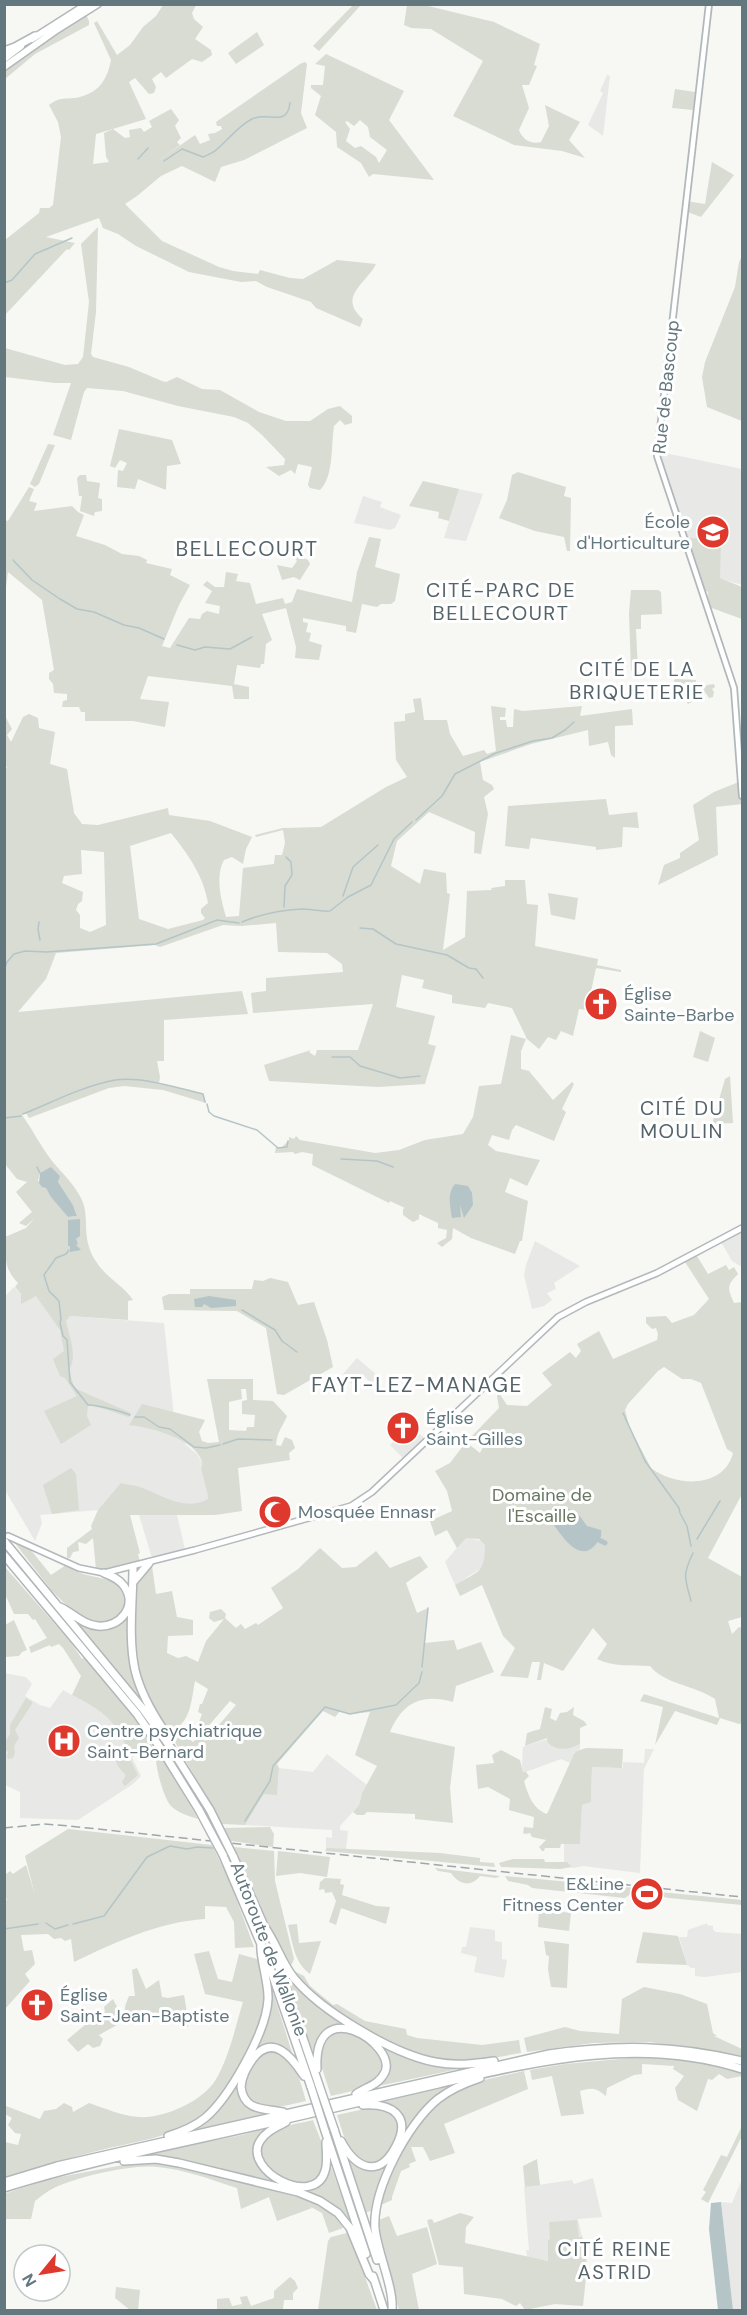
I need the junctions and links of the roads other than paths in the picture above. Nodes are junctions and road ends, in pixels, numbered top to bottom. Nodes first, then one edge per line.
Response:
1 (87, 4) edge
2 (98, 4) edge
3 (709, 4) edge
4 (35, 36) junction
5 (4, 51) edge
6 (4, 58) edge
7 (4, 67) edge
8 (742, 796) edge
9 (742, 1228) edge
10 (6, 1539) edge
11 (4, 1555) edge
12 (149, 1563) junction
13 (131, 1568) junction
14 (104, 1573) junction
15 (133, 1583) junction
16 (129, 1595) junction
17 (57, 1606) junction
18 (162, 1739) junction
19 (276, 1953) junction
20 (267, 1967) junction
21 (512, 2064) junction
22 (741, 2065) edge
23 (318, 2082) junction
24 (311, 2087) junction
25 (352, 2101) junction
26 (289, 2115) junction
27 (334, 2129) junction
28 (325, 2131) junction
29 (140, 2147) junction
30 (104, 2162) junction
31 (4, 2182) edge
32 (4, 2188) edge
33 (356, 2234) junction
34 (384, 2309) edge
35 (393, 2309) edge

1 - 4 highway
2 - 7 highway
3 - 8 main road, Rue de Bascoup
4 - 5 highway
4 - 6 highway
9 - 12 main road
10 - 14 main road
10 - 17 highway, Autoroute de Wallonie
11 - 18 highway, Autoroute de Wallonie
12 - 13 main road
12 - 15 highway
13 - 14 main road
13 - 15 highway
13 - 16 highway
14 - 16 highway
15 - 18 highway
16 - 17 highway
17 - 18 highway, Autoroute de Wallonie
18 - 19 highway, Autoroute de Wallonie, bridge
18 - 20 highway, Autoroute de Wallonie, bridge
19 - 21 highway
19 - 23 highway, Autoroute de Wallonie
20 - 24 highway, Autoroute de Wallonie
20 - 29 highway
21 - 22 highway
21 - 25 highway
21 - 35 highway
23 - 25 highway
23 - 27 highway, Autoroute de Wallonie, bridge
24 - 26 highway
24 - 28 highway, Autoroute de Wallonie, bridge
25 - 26 highway
25 - 27 highway
26 - 28 highway
26 - 29 highway
26 - 30 highway
27 - 35 highway, Autoroute de Wallonie
28 - 33 highway, Autoroute de Wallonie
29 - 31 highway
30 - 32 highway
30 - 33 highway
33 - 34 highway, Autoroute de Wallonie

